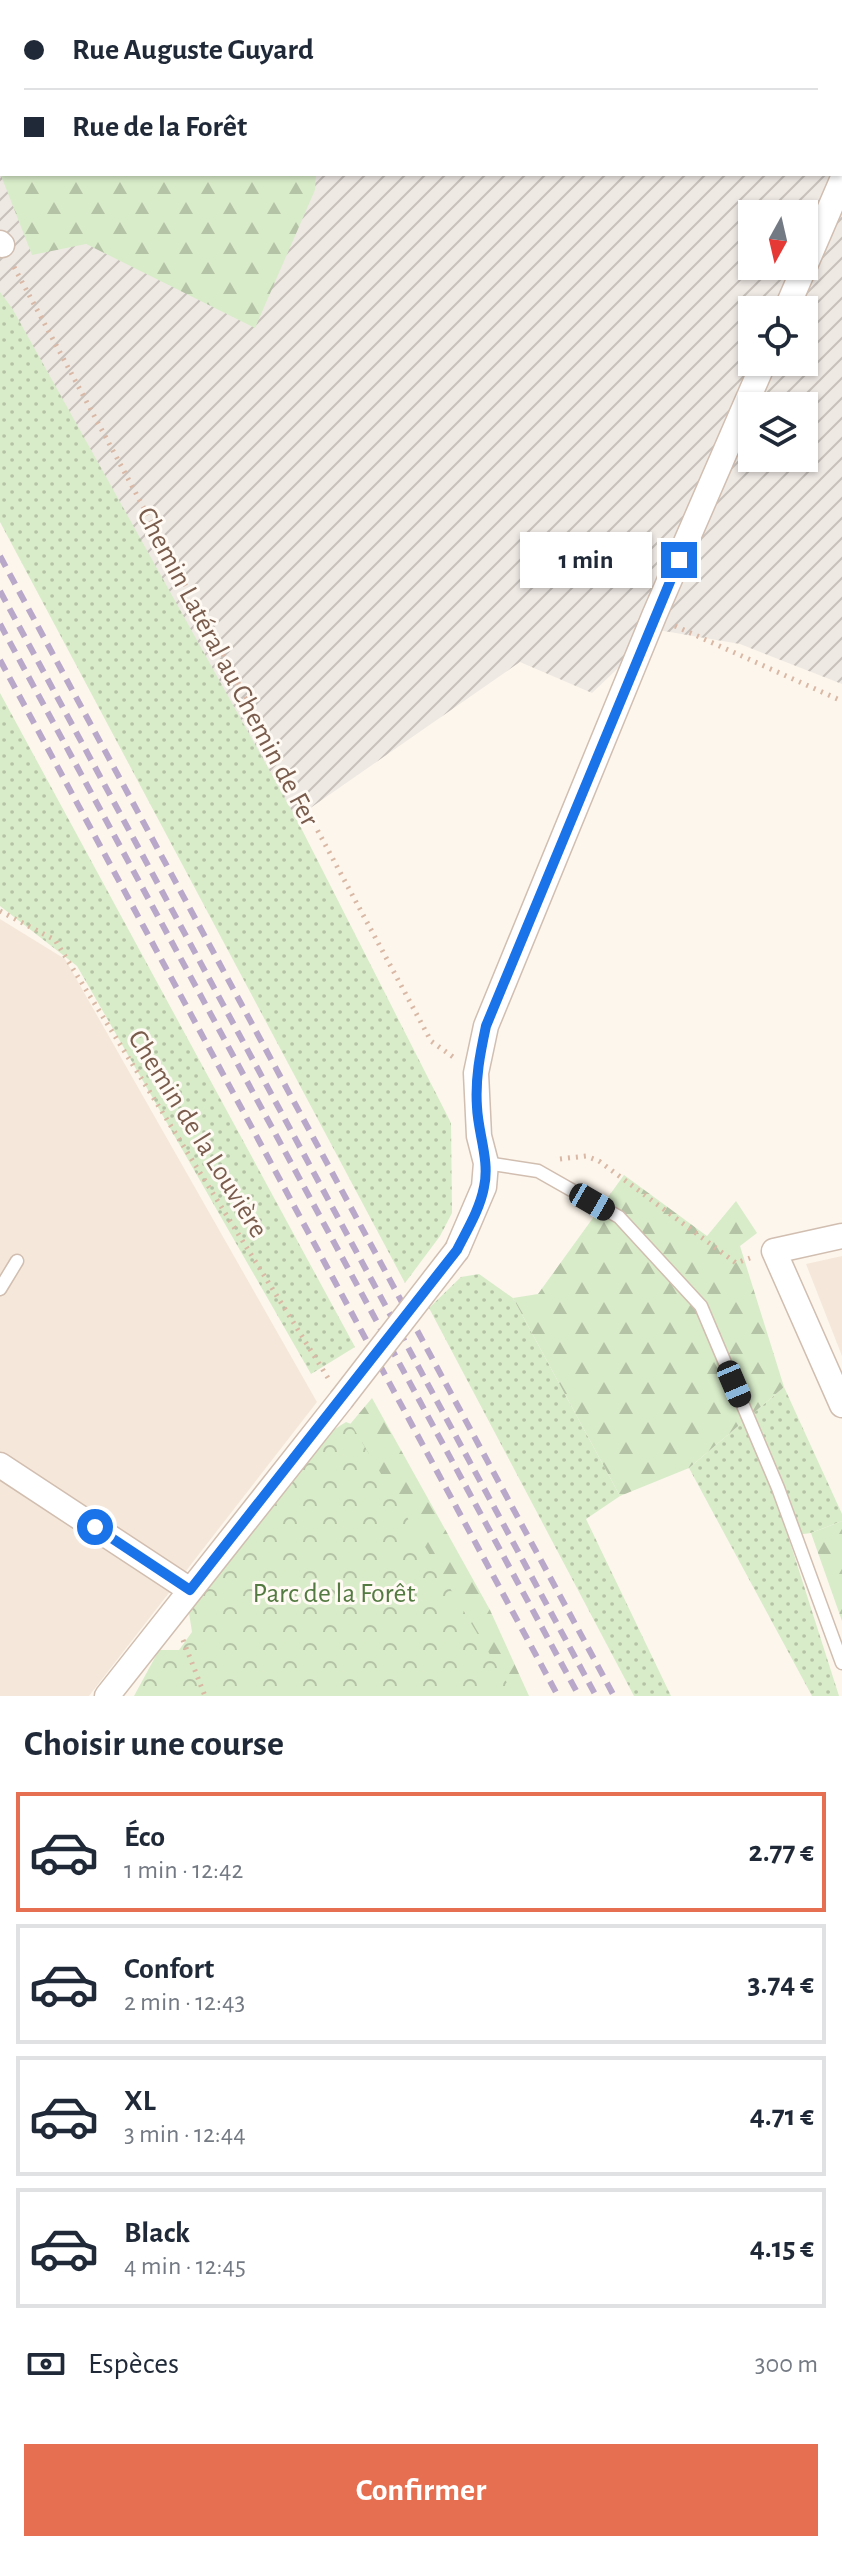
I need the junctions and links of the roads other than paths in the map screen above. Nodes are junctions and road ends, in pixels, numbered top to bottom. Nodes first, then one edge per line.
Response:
1 (841, 186) edge
2 (792, 296) edge
3 (758, 376) edge
4 (486, 1163) junction
5 (842, 1236) edge
6 (17, 1261) dead end
7 (0, 1289) edge
8 (842, 1405) edge
9 (0, 1465) edge
10 (190, 1590) junction
11 (842, 1663) edge
12 (107, 1696) edge

1 - 2 street
3 - 4 street
4 - 10 street, bridge
4 - 11 lane
5 - 8 street
6 - 7 lane
9 - 10 street
10 - 12 street

